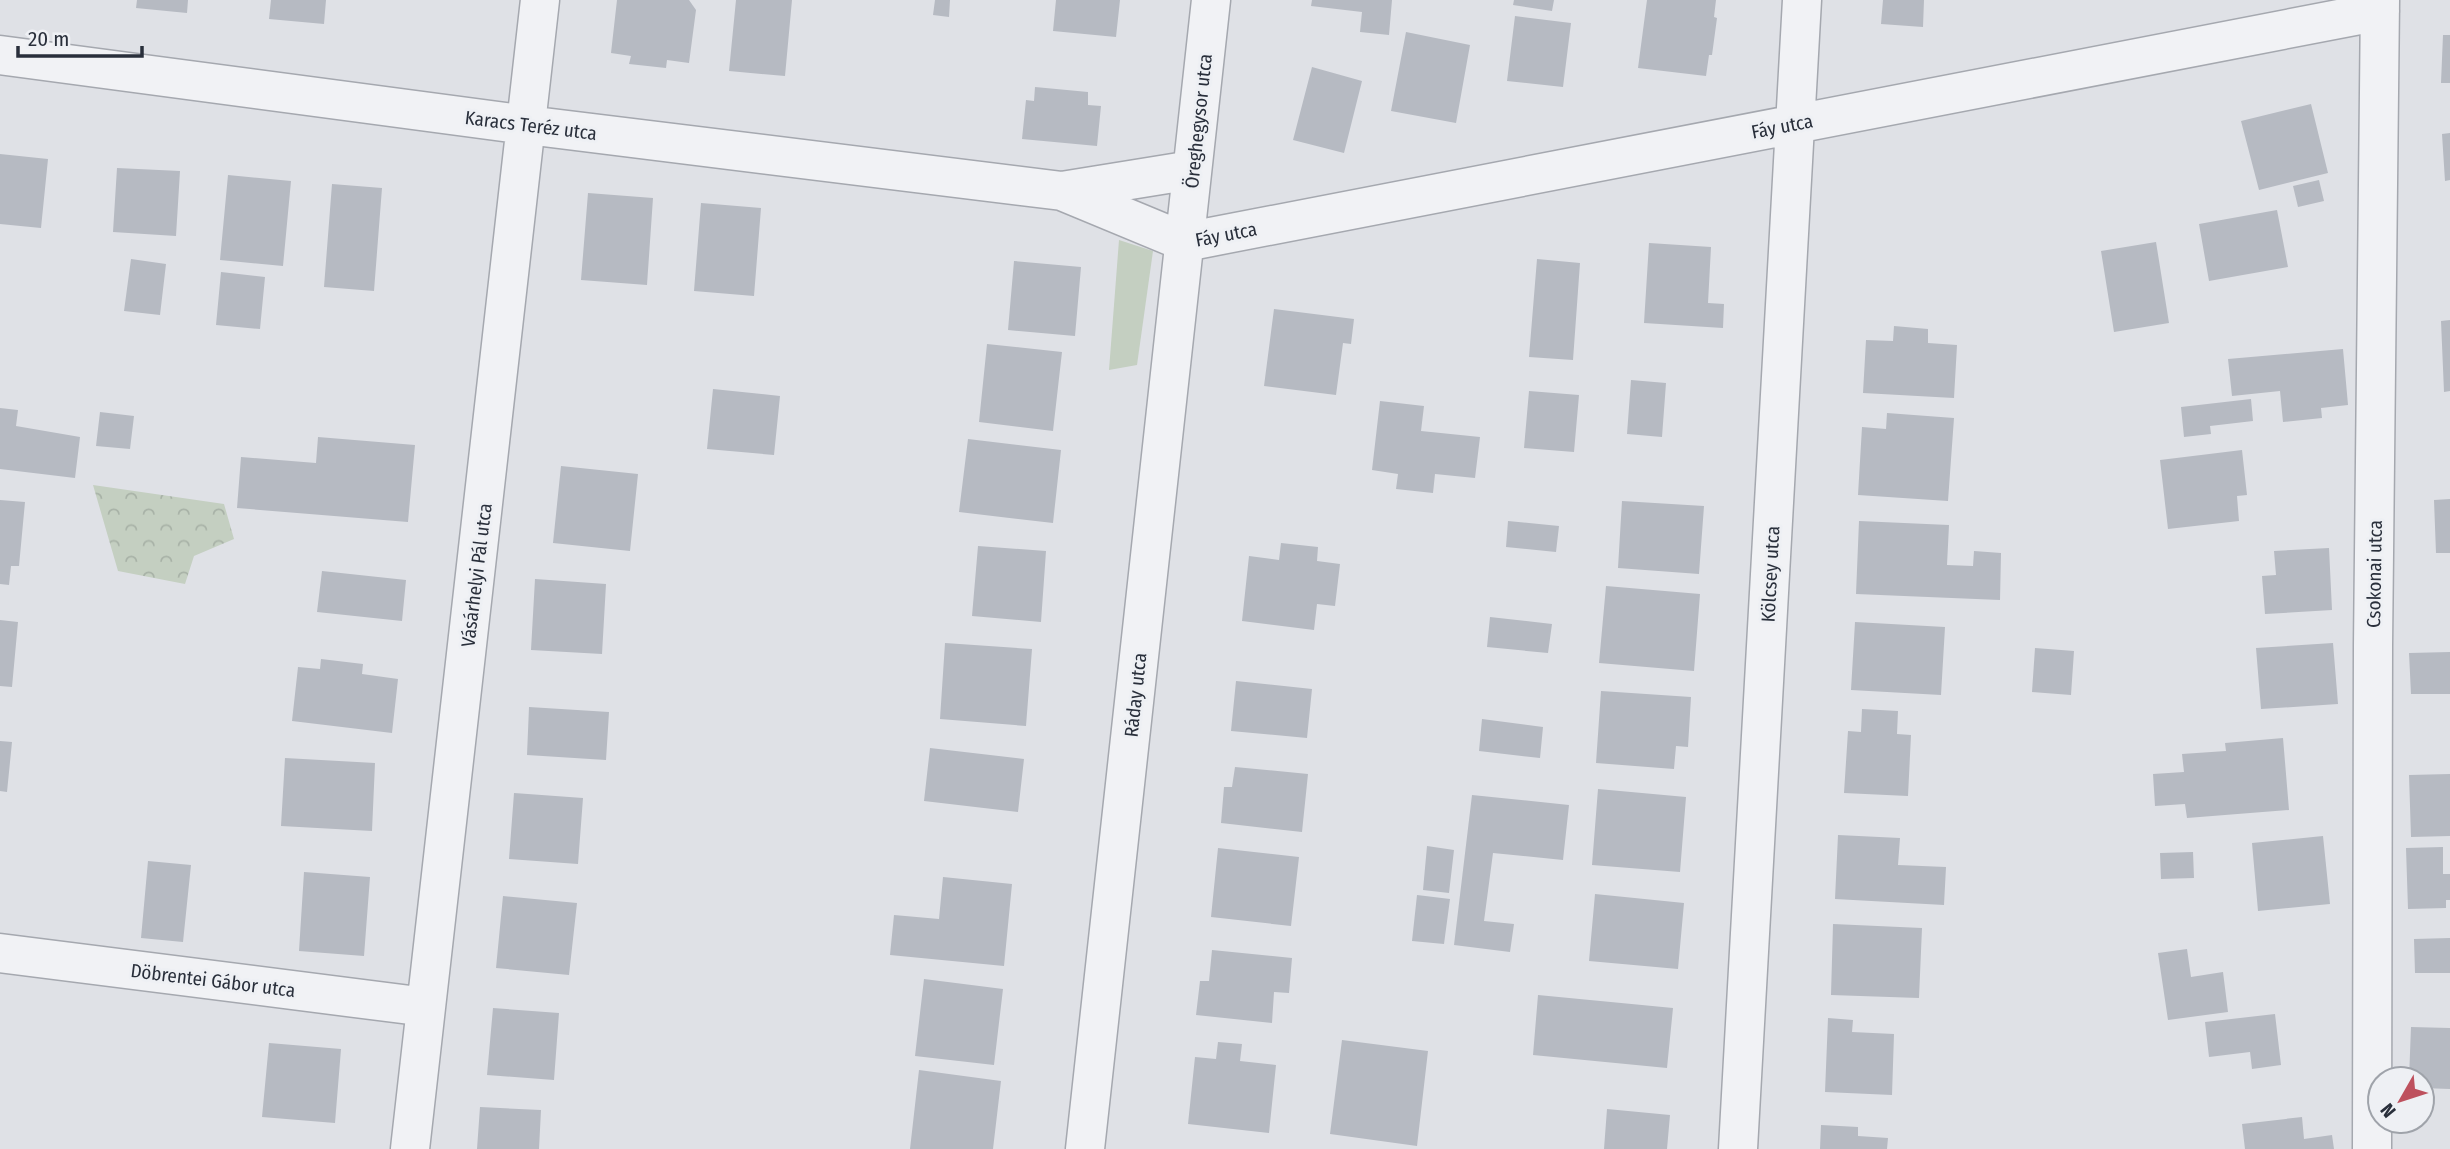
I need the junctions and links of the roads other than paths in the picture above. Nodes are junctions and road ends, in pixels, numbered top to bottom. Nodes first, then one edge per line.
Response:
1 (540, 0) edge
2 (1211, 0) edge
3 (1802, 0) edge
4 (2380, 6) edge
5 (0, 55) edge
6 (1795, 123) junction
7 (527, 125) junction
8 (1192, 170) junction
9 (1062, 191) junction
10 (1185, 242) junction
11 (0, 953) edge
12 (426, 1007) junction
13 (410, 1149) edge
14 (1085, 1149) edge
15 (1738, 1149) edge
16 (2372, 1149) edge

1 - 7 street, Vásárhelyi Pál utca
2 - 8 street, Öreghegysor utca
3 - 6 street, Kölcsey utca
4 - 6 street, Fáy utca
4 - 16 street, Csokonai utca
5 - 7 street, Karacs Teréz utca
6 - 10 street, Fáy utca
6 - 15 street, Kölcsey utca
7 - 9 street, Karacs Teréz utca
7 - 12 street, Vásárhelyi Pál utca
8 - 9 street, Karacs Teréz utca
8 - 10 street, Öreghegysor utca
9 - 10 street, Karacs Teréz utca
10 - 14 street, Ráday utca
11 - 12 street, Döbrentei Gábor utca
12 - 13 street, Vásárhelyi Pál utca

